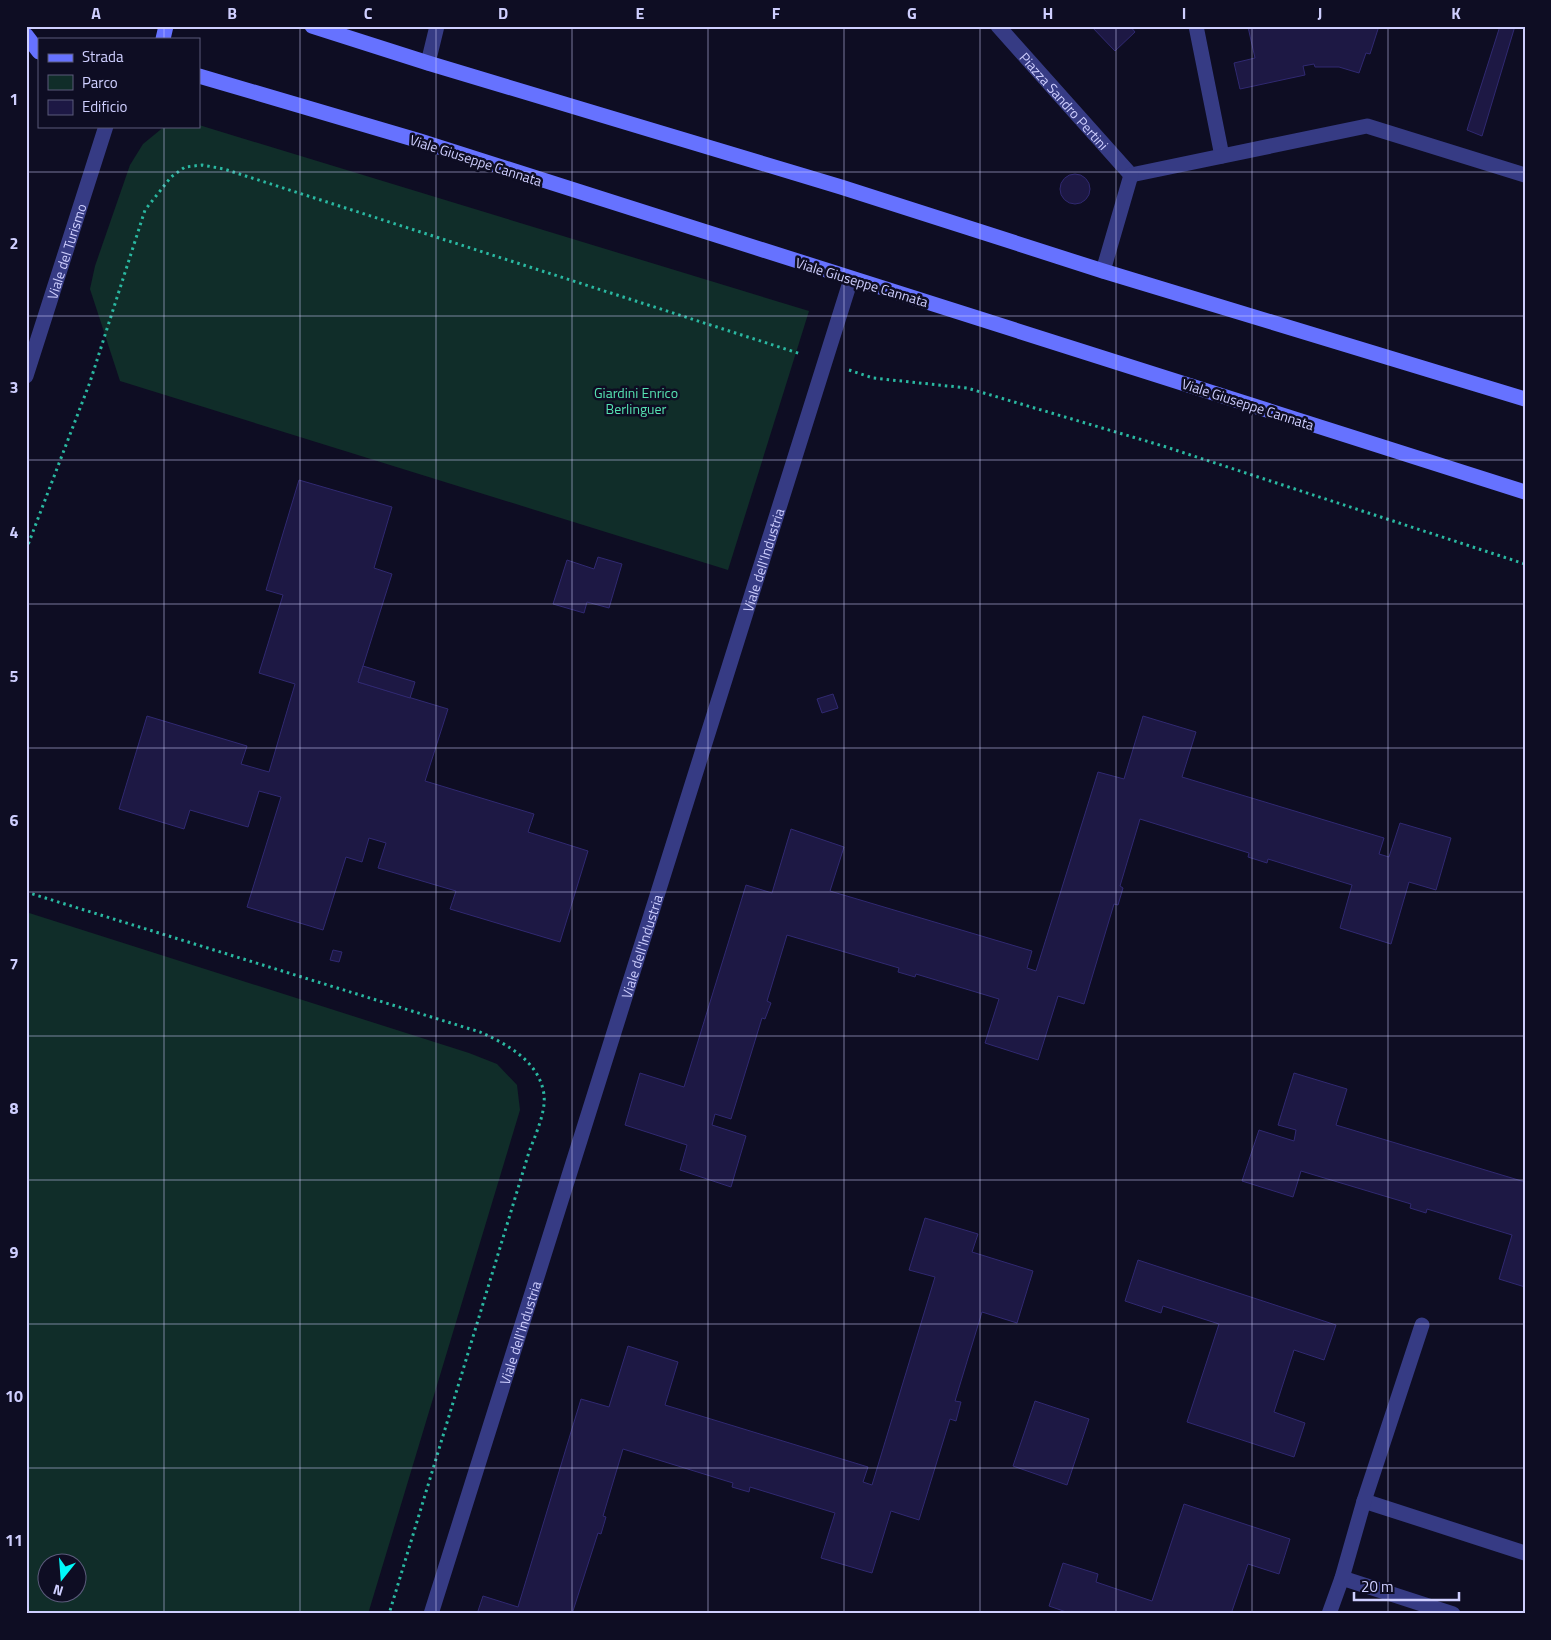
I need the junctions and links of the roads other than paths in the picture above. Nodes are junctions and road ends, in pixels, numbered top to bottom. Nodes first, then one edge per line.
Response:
1 (312, 26) edge
2 (437, 26) edge
3 (998, 26) edge
4 (1196, 26) edge
5 (26, 35) edge
6 (38, 51) edge
7 (428, 63) junction
8 (200, 76) edge
9 (105, 128) edge
10 (1222, 156) junction
11 (1131, 175) junction
12 (1525, 175) edge
13 (1103, 270) junction
14 (851, 279) junction
15 (26, 376) edge
16 (1525, 399) edge
17 (1525, 492) edge
18 (1422, 1325) dead end
19 (1364, 1501) junction
20 (1525, 1553) edge
21 (1342, 1578) junction
22 (431, 1614) edge
23 (1329, 1614) edge
24 (1453, 1614) edge

1 - 7 street
2 - 7 street
3 - 11 street, Piazza Sandro Pertini
4 - 10 street
5 - 6 street
7 - 13 street
8 - 14 street, Viale Giuseppe Cannata
9 - 15 street, Viale del Turismo
10 - 11 street
10 - 12 street
11 - 13 street
13 - 16 street
14 - 17 street, Viale Giuseppe Cannata
14 - 22 street, Viale dell'Industria
18 - 19 street
19 - 20 street
19 - 21 street
21 - 23 street
21 - 24 street

